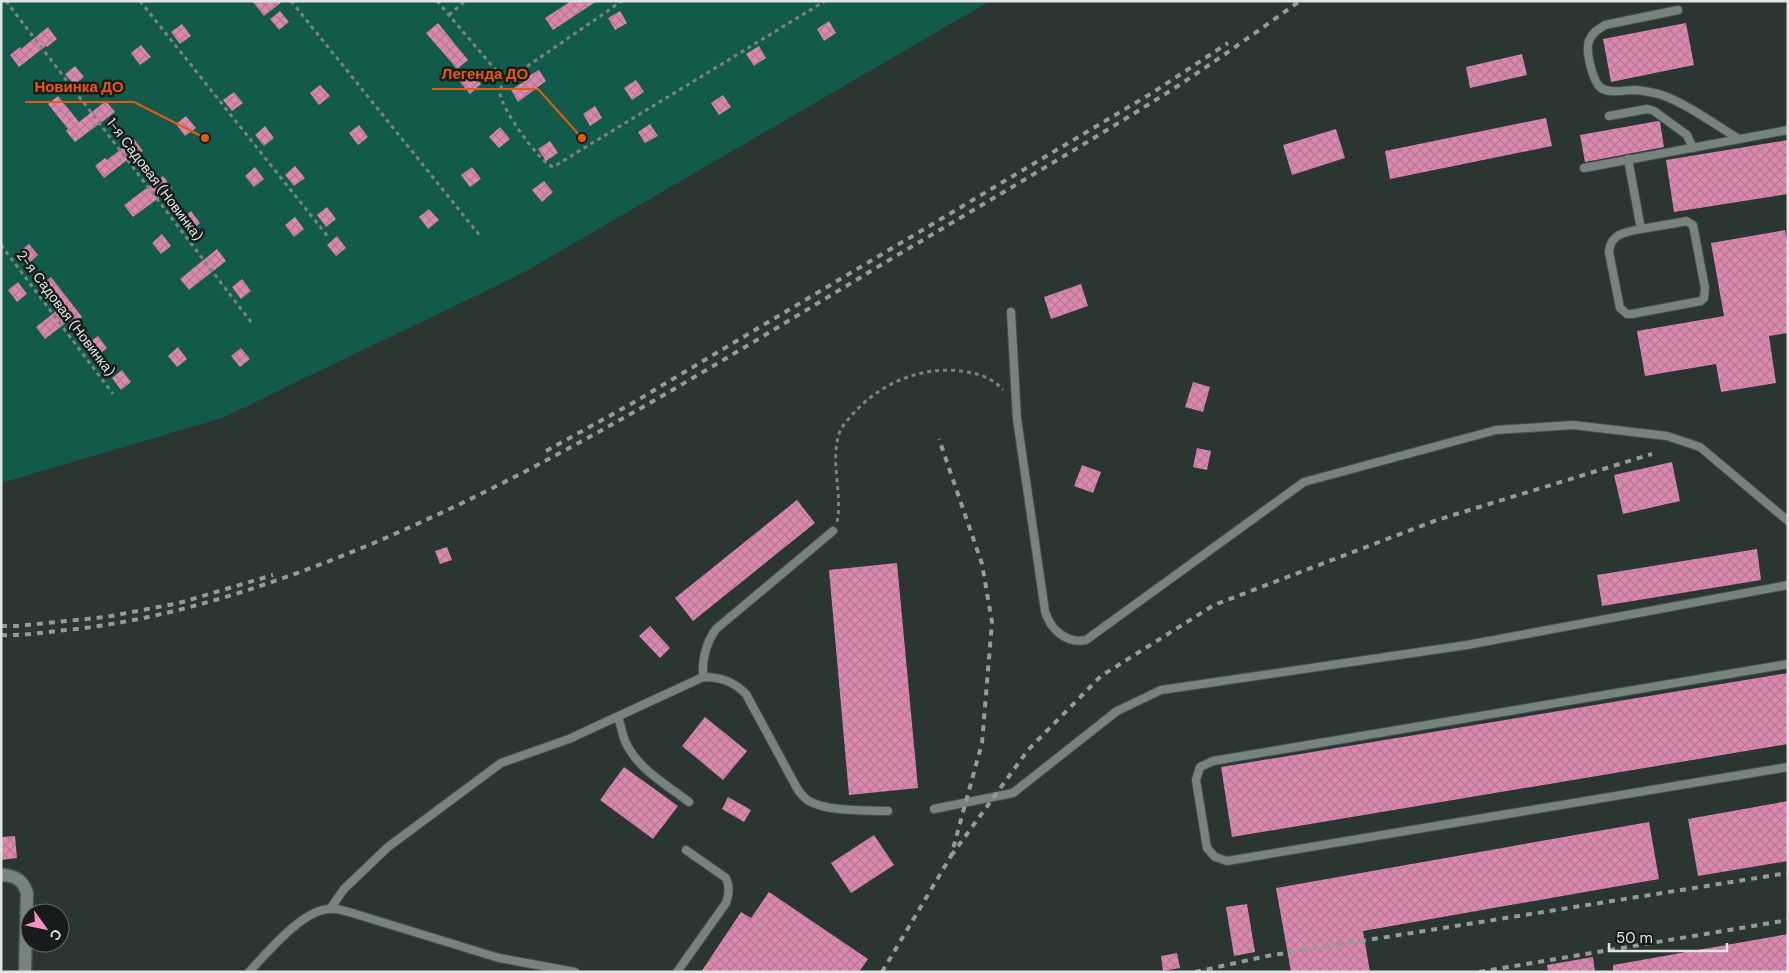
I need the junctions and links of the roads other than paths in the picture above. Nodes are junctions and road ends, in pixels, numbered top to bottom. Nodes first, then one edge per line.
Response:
1 (1678, 10) dead end
2 (1609, 116) dead end
3 (1788, 130) edge
4 (1739, 139) junction
5 (1693, 148) junction
6 (1628, 160) junction
7 (1584, 168) dead end
8 (1640, 229) junction
9 (1011, 312) dead end
10 (1788, 521) edge
11 (833, 531) road end
12 (1788, 585) edge
13 (1788, 664) edge
14 (703, 677) junction
15 (618, 717) junction
16 (1788, 767) edge
17 (689, 802) dead end
18 (934, 809) dead end
19 (888, 811) dead end
20 (686, 850) dead end
21 (1, 875) edge
22 (330, 908) junction
23 (25, 972) edge
24 (249, 972) edge
25 (575, 972) edge
26 (677, 972) edge

1 - 4 lane
2 - 5 lane
3 - 4 lane
4 - 5 lane
5 - 6 lane
6 - 7 lane
6 - 8 lane
8 - 8 lane
9 - 10 lane
11 - 14 lane
12 - 18 lane
13 - 16 lane
14 - 15 lane
14 - 19 lane
15 - 17 lane
15 - 22 lane
20 - 26 lane
21 - 23 street
22 - 24 lane
22 - 25 lane

